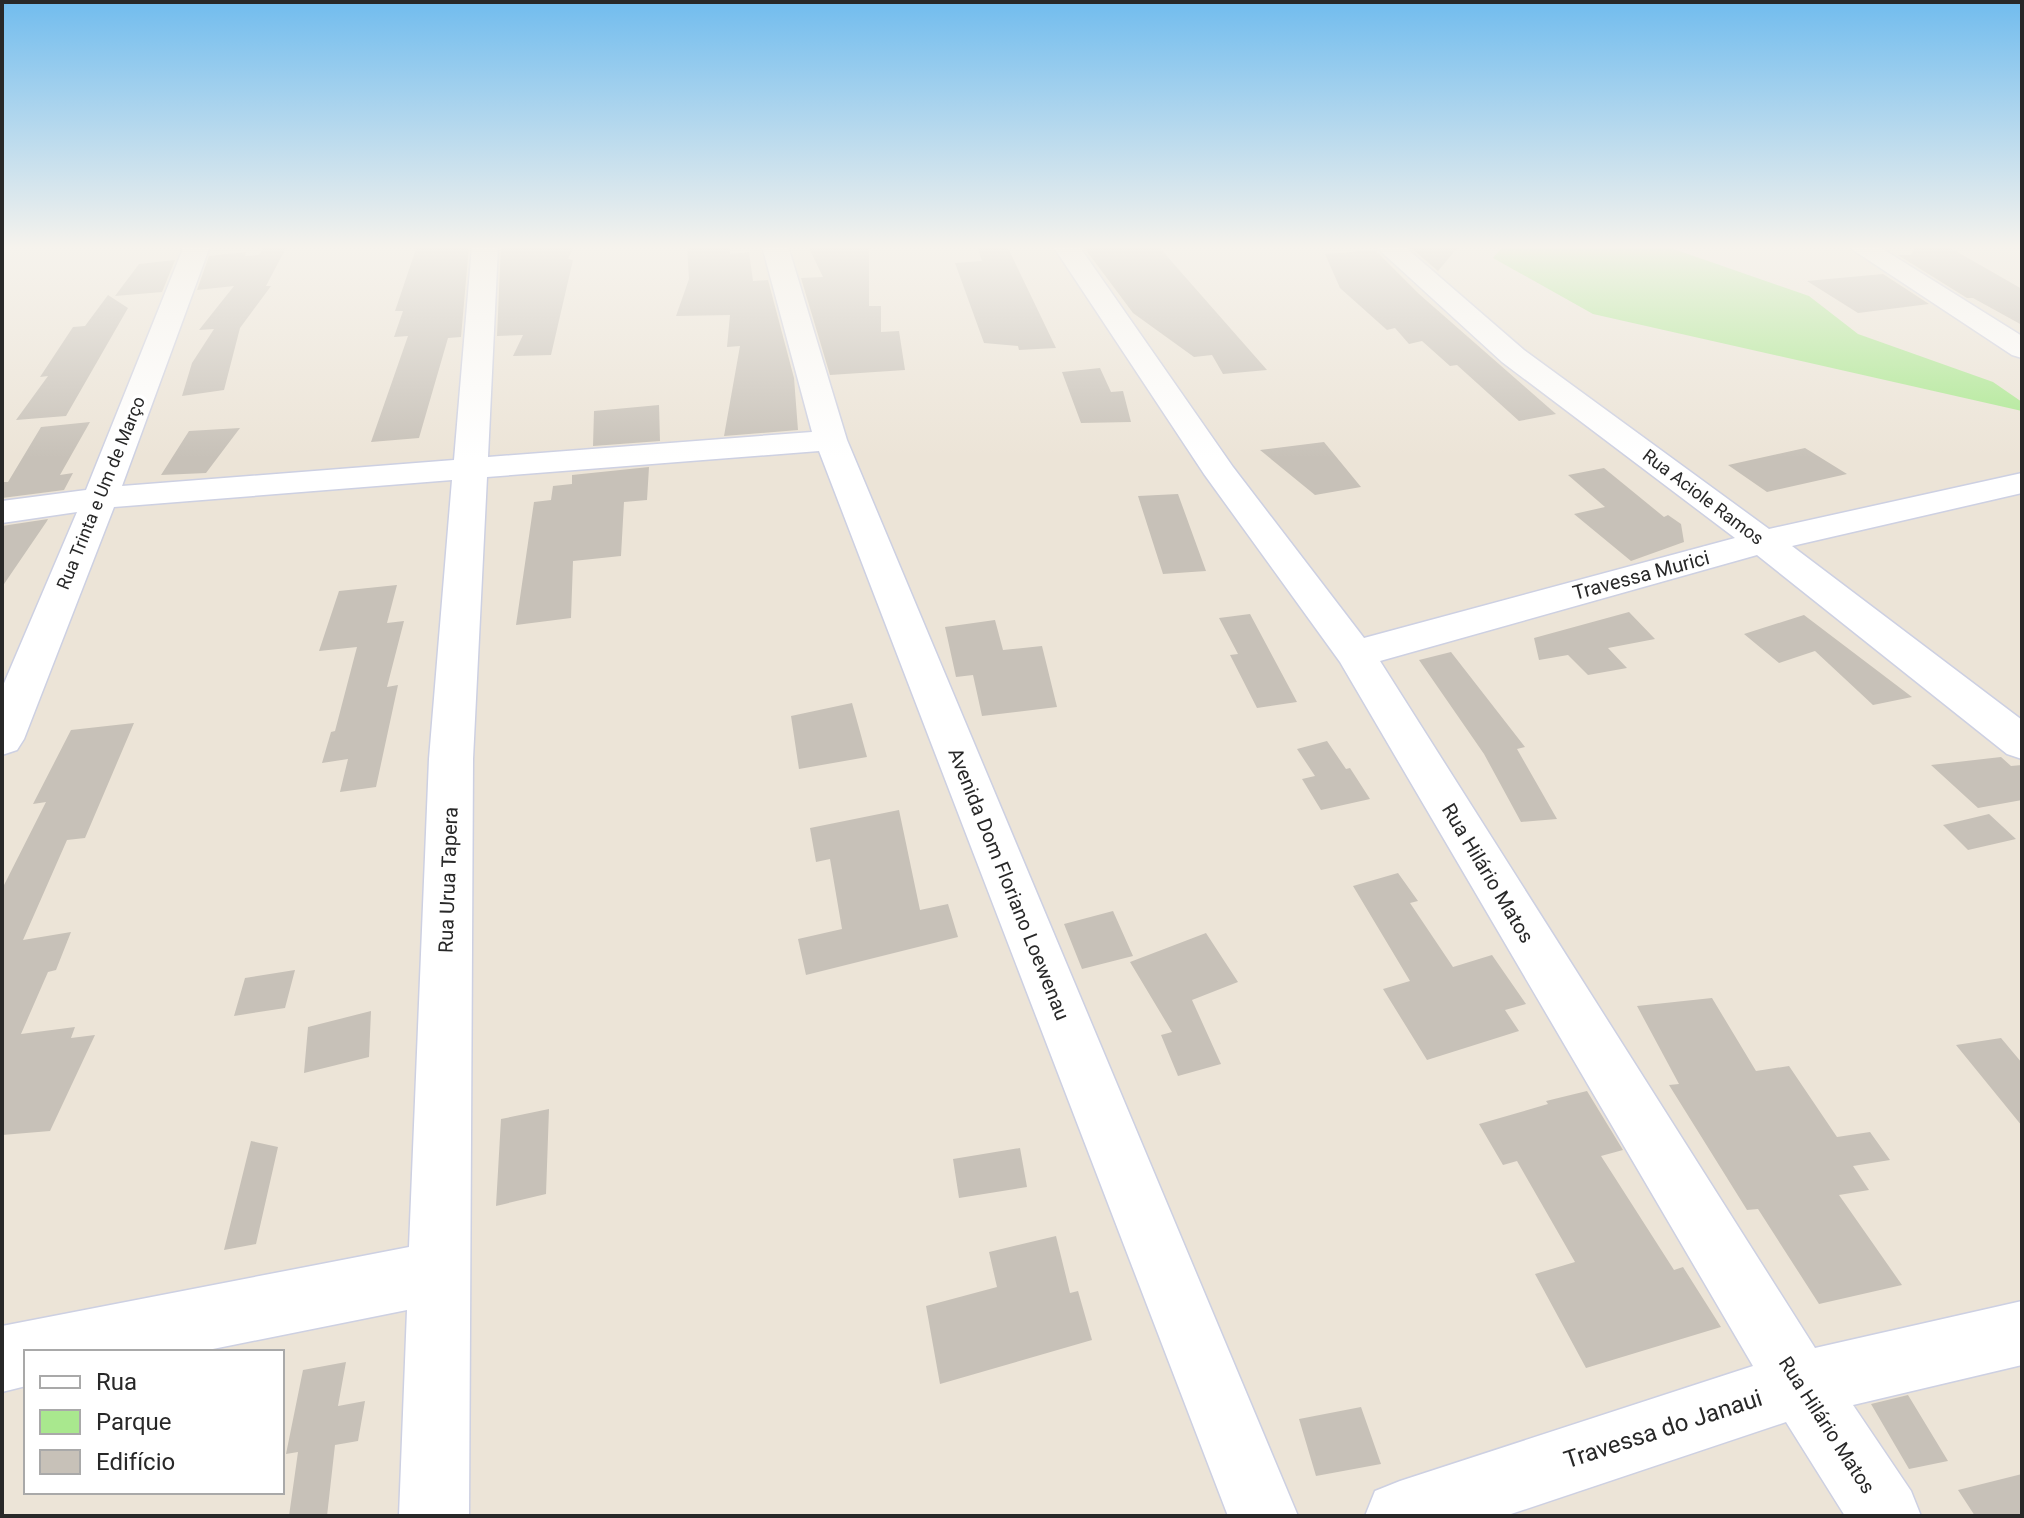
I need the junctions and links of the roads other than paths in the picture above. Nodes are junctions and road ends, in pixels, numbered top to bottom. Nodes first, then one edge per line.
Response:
1 (170, 317) edge
2 (481, 317) edge
3 (795, 317) edge
4 (1114, 317) edge
5 (1468, 317) edge
6 (1971, 317) edge
7 (2022, 349) edge
8 (831, 440) junction
9 (472, 467) junction
10 (2022, 483) edge
11 (100, 498) junction
12 (2, 512) edge
13 (1763, 542) junction
14 (1355, 654) junction
15 (2, 739) edge
16 (2022, 743) edge
17 (437, 1273) junction
18 (2022, 1333) edge
19 (47, 1350) edge
20 (24, 1354) edge
21 (2, 1359) edge
22 (1800, 1384) junction
23 (434, 1516) edge
24 (1263, 1516) edge
25 (1400, 1516) edge
26 (1886, 1516) edge

1 - 11 street, Rua Trinta e Um de Março
2 - 9 street, Rua Urua Tapera
3 - 8 street, Avenida Dom Floriano Loewenau
4 - 14 street, Rua Hilário Matos
5 - 13 street, Rua Aciole Ramos
6 - 7 street
8 - 9 street
8 - 24 street, Avenida Dom Floriano Loewenau
9 - 11 street
9 - 17 street, Rua Urua Tapera
10 - 13 street, Travessa Murici
11 - 12 street
11 - 15 street, Rua Trinta e Um de Março
13 - 14 street, Travessa Murici
13 - 16 street, Rua Aciole Ramos
14 - 22 street, Rua Hilário Matos
17 - 19 street
17 - 23 street, Rua Urua Tapera
18 - 22 street, Travessa do Janaui
20 - 21 street
22 - 25 street, Travessa do Janaui
22 - 26 street, Rua Hilário Matos

